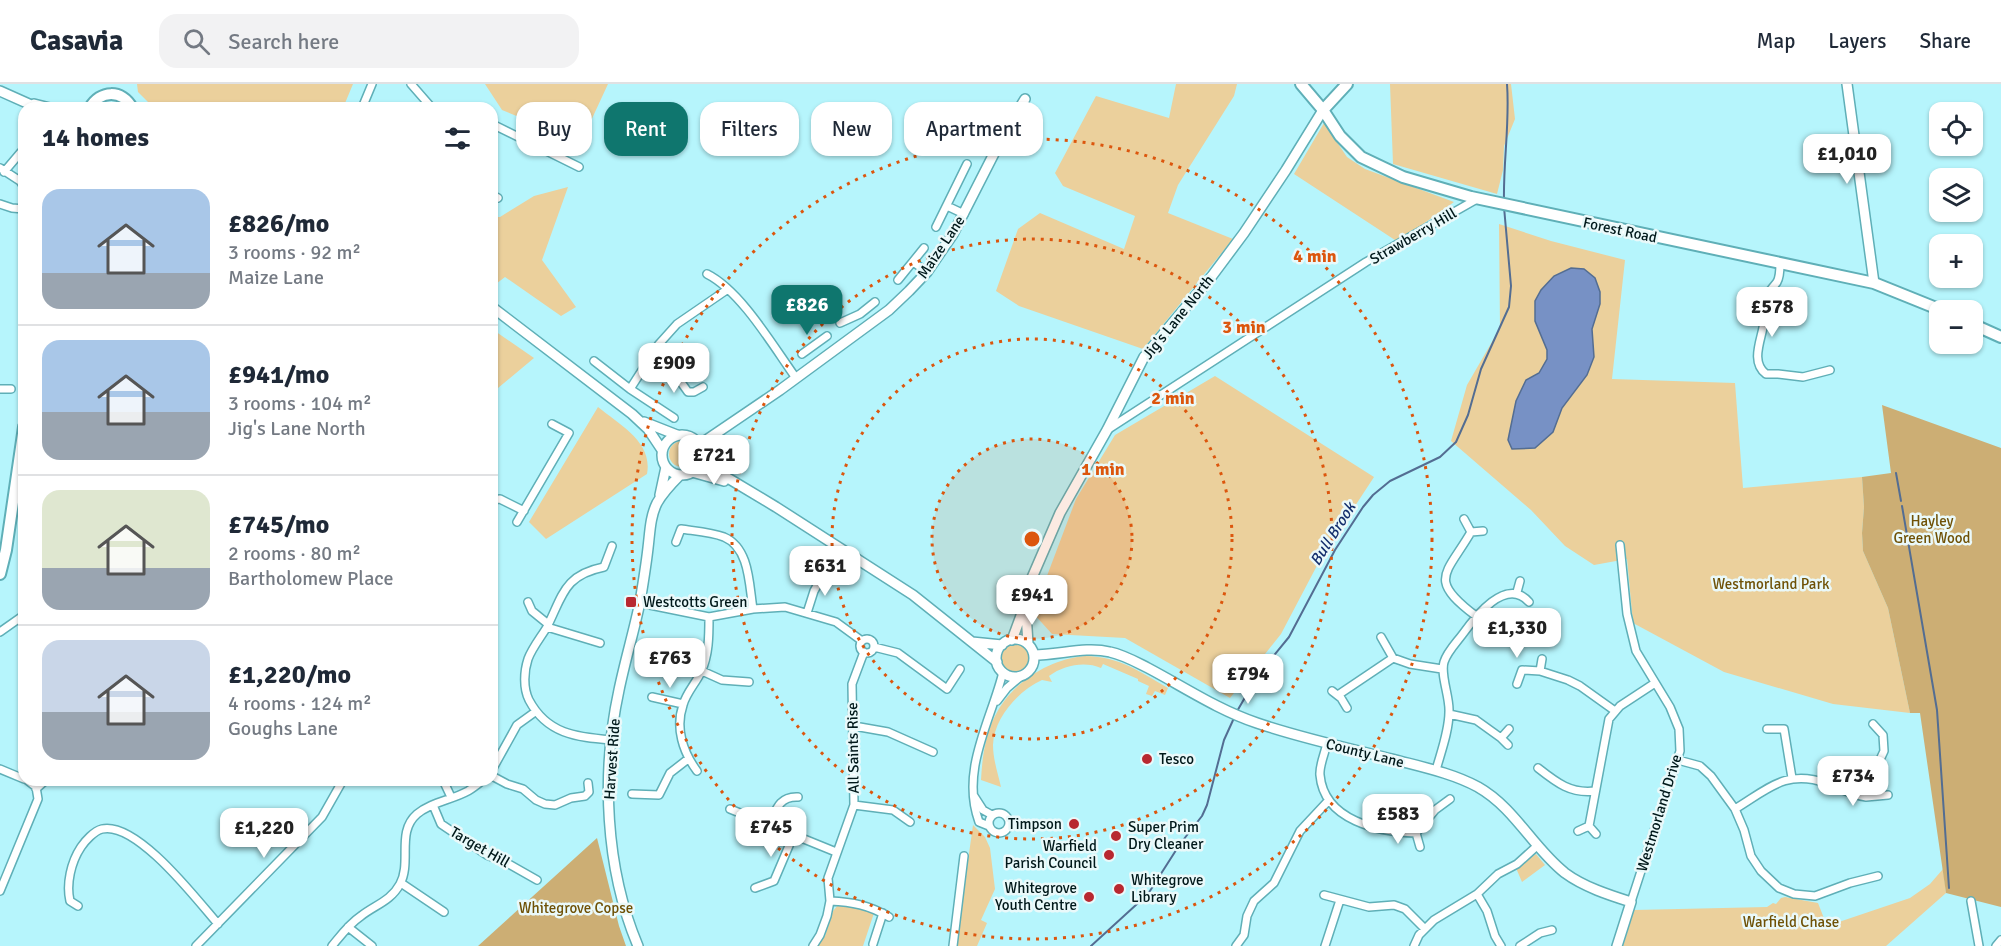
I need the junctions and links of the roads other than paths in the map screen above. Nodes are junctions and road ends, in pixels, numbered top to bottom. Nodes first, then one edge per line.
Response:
1 (123, 84) edge
2 (372, 84) edge
3 (411, 84) edge
4 (1302, 84) edge
5 (1847, 84) edge
6 (1343, 85) edge
7 (108, 89) edge
8 (0, 91) edge
9 (125, 98) junction
10 (1025, 99) dead end
11 (26, 102) edge
12 (94, 102) edge
13 (128, 102) edge
14 (364, 102) edge
15 (427, 102) edge
16 (1023, 102) edge
17 (1323, 110) junction
18 (498, 127) edge
19 (18, 155) edge
20 (993, 156) edge
21 (967, 164) dead end
22 (579, 167) dead end
23 (2, 170) edge
24 (18, 180) edge
25 (1477, 199) junction
26 (0, 204) edge
27 (946, 206) junction
28 (18, 208) edge
29 (964, 214) junction
30 (936, 227) dead end
31 (924, 248) dead end
32 (913, 262) junction
33 (1780, 264) junction
34 (927, 273) junction
35 (707, 274) dead end
36 (898, 280) dead end
37 (1874, 283) junction
38 (728, 289) junction
39 (875, 302) dead end
40 (1929, 305) edge
41 (498, 312) edge
42 (860, 314) junction
43 (840, 323) dead end
44 (868, 325) junction
45 (1983, 329) edge
46 (827, 336) dead end
47 (2001, 336) edge
48 (817, 344) junction
49 (654, 352) junction
50 (802, 354) dead end
51 (826, 356) junction
52 (594, 361) dead end
53 (1830, 370) dead end
54 (796, 378) junction
55 (703, 387) dead end
56 (0, 389) edge
57 (11, 389) dead end
58 (630, 389) junction
59 (632, 414) junction
60 (674, 418) dead end
61 (552, 424) dead end
62 (1107, 430) junction
63 (677, 435) junction
64 (699, 444) junction
65 (662, 450) junction
66 (702, 458) junction
67 (666, 467) junction
68 (18, 468) edge
69 (692, 472) junction
70 (680, 475) junction
71 (746, 490) junction
72 (498, 499) edge
73 (658, 501) junction
74 (524, 511) junction
75 (1464, 519) dead end
76 (517, 522) dead end
77 (1483, 531) dead end
78 (1471, 532) junction
79 (676, 542) dead end
80 (1620, 545) dead end
81 (612, 546) dead end
82 (824, 573) dead end
83 (0, 574) edge
84 (1520, 581) dead end
85 (1517, 592) junction
86 (528, 602) dead end
87 (1026, 602) junction
88 (1529, 602) dead end
89 (640, 603) junction
90 (753, 609) junction
91 (807, 612) junction
92 (1476, 616) junction
93 (709, 617) junction
94 (18, 619) edge
95 (547, 625) junction
96 (0, 632) edge
97 (1381, 637) dead end
98 (1012, 640) junction
99 (862, 641) junction
100 (972, 642) junction
101 (600, 644) dead end
102 (1028, 644) junction
103 (1002, 645) junction
104 (874, 647) junction
105 (864, 652) junction
106 (1073, 652) junction
107 (1034, 655) junction
108 (1393, 658) junction
109 (1542, 659) dead end
110 (997, 662) junction
111 (1032, 668) junction
112 (960, 669) dead end
113 (1442, 669) junction
114 (702, 671) junction
115 (1540, 671) junction
116 (1003, 672) junction
117 (1020, 676) junction
118 (749, 682) dead end
119 (1655, 683) junction
120 (1517, 684) dead end
121 (652, 697) dead end
122 (683, 704) junction
123 (992, 708) junction
124 (1347, 708) dead end
125 (535, 711) junction
126 (1615, 711) junction
127 (1449, 714) junction
128 (1873, 724) dead end
129 (854, 726) junction
130 (1509, 729) dead end
131 (1767, 729) dead end
132 (1501, 738) junction
133 (611, 740) junction
134 (1328, 743) junction
135 (1508, 745) dead end
136 (933, 752) dead end
137 (498, 759) edge
138 (688, 759) junction
139 (1678, 760) junction
140 (1538, 768) dead end
141 (0, 770) edge
142 (1436, 770) junction
143 (697, 771) dead end
144 (18, 776) edge
145 (1792, 778) junction
146 (498, 779) edge
147 (588, 783) dead end
148 (35, 786) edge
149 (39, 786) edge
150 (340, 786) edge
151 (446, 786) edge
152 (475, 786) edge
153 (36, 789) junction
154 (1595, 792) junction
155 (632, 794) dead end
156 (1888, 795) dead end
157 (974, 796) junction
158 (451, 797) junction
159 (798, 797) dead end
160 (1866, 797) junction
161 (1450, 799) dead end
162 (1329, 800) junction
163 (433, 805) junction
164 (854, 805) junction
165 (730, 809) dead end
166 (1735, 809) junction
167 (992, 815) junction
168 (910, 822) dead end
169 (769, 825) junction
170 (989, 826) junction
171 (1588, 826) junction
172 (1578, 831) dead end
173 (1416, 833) junction
174 (794, 834) junction
175 (1596, 834) dead end
176 (1538, 845) junction
177 (1420, 847) dead end
178 (836, 852) junction
179 (964, 856) dead end
180 (1878, 876) dead end
181 (537, 880) dead end
182 (401, 883) junction
183 (754, 888) dead end
184 (0, 890) edge
185 (1477, 894) junction
186 (1324, 895) dead end
187 (1340, 900) junction
188 (830, 901) junction
189 (1631, 902) junction
190 (1971, 902) dead end
191 (78, 906) dead end
192 (444, 912) dead end
193 (218, 924) junction
194 (348, 927) junction
195 (1425, 928) junction
196 (1552, 930) dead end
197 (2001, 940) edge
198 (873, 944) dead end
199 (196, 946) edge
200 (332, 946) edge
201 (372, 946) edge
202 (638, 946) edge
203 (813, 946) edge
204 (953, 946) edge
205 (1236, 946) edge
206 (1325, 946) edge
207 (1414, 946) edge
208 (1501, 946) edge
209 (1520, 946) edge
210 (1617, 946) edge
211 (1979, 946) edge
212 (1996, 946) edge

1 - 9 main road
2 - 14 street
3 - 15 street
4 - 17 main road, Forest Road
5 - 37 street
6 - 17 main road
7 - 9 main road
7 - 12 main road
8 - 11 street
9 - 13 main road
10 - 16 street, Maize Lane
17 - 25 main road, Forest Road
17 - 62 street, Jig's Lane North
18 - 22 street
19 - 23 street
20 - 29 street, Maize Lane
21 - 27 street
23 - 24 street
25 - 33 main road, Forest Road
25 - 62 street, Strawberry Hill
26 - 28 street
27 - 29 street
27 - 30 street
29 - 34 street, Maize Lane
31 - 32 street
32 - 34 street
32 - 36 street
33 - 37 main road, Forest Road
33 - 53 street
34 - 44 street, Maize Lane
35 - 38 street
37 - 40 main road, Forest Road
38 - 49 street
38 - 54 street
39 - 42 street
41 - 59 street
42 - 43 street
42 - 44 street
44 - 51 street, Maize Lane
45 - 47 main road
46 - 48 street
48 - 50 street
48 - 51 street
49 - 55 street
49 - 58 street
51 - 54 street, Maize Lane
52 - 58 street
54 - 64 street, Maize Lane
56 - 57 street
58 - 60 street
59 - 63 street
59 - 65 street
61 - 74 street
62 - 87 street, Jig's Lane North
63 - 64 street
63 - 65 street
64 - 66 street
65 - 67 street
66 - 69 street
66 - 71 street
67 - 70 street
67 - 73 street, Harvest Ride
68 - 83 main road
69 - 70 street
69 - 71 street
70 - 73 street, Harvest Ride
71 - 100 street
72 - 74 street
73 - 89 street, Harvest Ride
74 - 76 street
75 - 78 street
77 - 78 street
78 - 92 street
79 - 90 street
80 - 119 street, Westmorland Drive
81 - 95 street
82 - 91 street
84 - 85 street
85 - 88 street
85 - 92 street
86 - 95 street
87 - 98 street, Jig's Lane North
87 - 102 street, Jig's Lane North
89 - 93 street
89 - 133 street, Harvest Ride
90 - 91 street
90 - 93 street
91 - 99 street
92 - 113 street
93 - 114 street
94 - 96 street
95 - 101 street
95 - 125 street
97 - 108 street
98 - 102 street
98 - 103 street
99 - 104 street
99 - 105 street
100 - 103 street
100 - 110 street
102 - 107 street
103 - 110 street
104 - 105 street
104 - 112 street
105 - 129 street, All Saints Rise
106 - 107 street, County Lane
106 - 111 street, County Lane
106 - 134 street, County Lane
107 - 111 street
108 - 113 street
108 - 124 street
109 - 115 street
110 - 116 street
111 - 117 street
113 - 127 street
114 - 118 street
114 - 122 street
115 - 120 street
115 - 126 street
116 - 117 street
116 - 123 street
117 - 123 street
119 - 126 street
119 - 139 street, Westmorland Drive
121 - 122 street
122 - 138 street
123 - 157 street
125 - 133 street
125 - 137 street
126 - 154 street
127 - 132 street
127 - 142 street
128 - 160 street
129 - 136 street
129 - 164 street, All Saints Rise
130 - 132 street
131 - 145 street
132 - 135 street
133 - 202 street, Harvest Ride
134 - 142 street, County Lane
134 - 162 street
138 - 143 street
138 - 155 street
139 - 166 street
139 - 189 street, Westmorland Drive
140 - 154 street
141 - 144 street
142 - 176 street, County Lane
145 - 160 street
145 - 166 street
146 - 147 street
148 - 153 street
149 - 153 street
150 - 193 street
151 - 158 street
152 - 158 street
153 - 184 street
154 - 171 street
156 - 160 street
157 - 167 street
157 - 170 street
158 - 163 street
159 - 169 street
161 - 173 street
162 - 173 street
162 - 205 street
163 - 181 street, Target Hill
163 - 182 street
164 - 168 street
164 - 178 street, All Saints Rise
165 - 169 street
166 - 180 street
167 - 170 street
167 - 170 street
169 - 174 street
171 - 172 street
171 - 175 street
173 - 177 street
174 - 178 street
174 - 183 street
176 - 185 street
176 - 189 street, County Lane
178 - 188 street, All Saints Rise
179 - 204 street
182 - 192 street
182 - 194 street
185 - 195 street
185 - 208 street
186 - 187 street
187 - 195 street
187 - 206 street
188 - 198 street
188 - 203 street, All Saints Rise
189 - 210 street, Westmorland Drive
190 - 211 street
191 - 193 street
193 - 199 street
194 - 200 street
194 - 201 street
195 - 207 street
196 - 209 street
197 - 212 street

